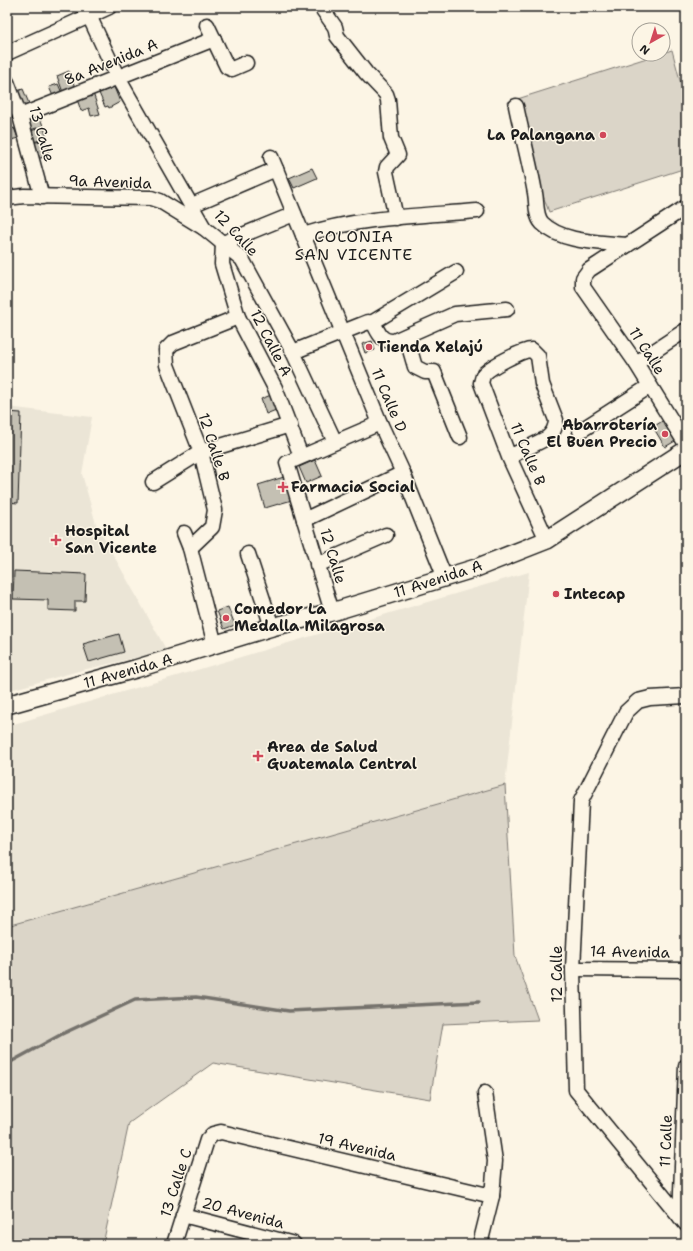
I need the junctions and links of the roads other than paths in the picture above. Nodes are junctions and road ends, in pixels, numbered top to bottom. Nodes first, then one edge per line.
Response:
1 (109, 7) edge
2 (321, 7) edge
3 (88, 12) edge
4 (207, 25) dead end
5 (214, 39) junction
6 (7, 53) edge
7 (246, 63) dead end
8 (118, 78) junction
9 (7, 82) edge
10 (516, 106) dead end
11 (20, 116) junction
12 (42, 197) junction
13 (7, 198) edge
14 (192, 205) junction
15 (686, 207) edge
16 (478, 211) dead end
17 (294, 214) junction
18 (396, 218) junction
19 (204, 228) junction
20 (303, 235) junction
21 (223, 243) junction
22 (627, 245) junction
23 (456, 272) dead end
24 (507, 309) dead end
25 (238, 317) junction
26 (373, 322) junction
27 (686, 330) edge
28 (342, 332) junction
29 (406, 336) junction
30 (293, 352) junction
31 (636, 363) junction
32 (650, 386) junction
33 (380, 423) junction
34 (290, 425) junction
35 (580, 431) dead end
36 (460, 437) dead end
37 (335, 442) junction
38 (686, 444) edge
39 (686, 450) edge
40 (200, 452) junction
41 (301, 456) junction
42 (509, 457) junction
43 (403, 473) junction
44 (153, 482) dead end
45 (304, 520) junction
46 (184, 533) dead end
47 (386, 535) dead end
48 (547, 540) junction
49 (190, 548) junction
50 (248, 554) dead end
51 (317, 565) junction
52 (445, 578) junction
53 (332, 612) junction
54 (272, 627) junction
55 (214, 645) junction
56 (686, 696) edge
57 (7, 705) edge
58 (573, 969) junction
59 (686, 970) edge
60 (686, 1066) edge
61 (485, 1093) dead end
62 (213, 1134) joint
63 (492, 1196) junction
64 (183, 1215) junction
65 (683, 1220) edge
66 (174, 1244) edge
67 (294, 1244) edge
68 (480, 1244) edge

1 - 3 street
2 - 18 street
3 - 6 street
3 - 8 street, 12 Calle
4 - 5 street
5 - 7 street
5 - 8 street, 8a Avenida A
8 - 11 street, 8a Avenida A
8 - 14 street, 12 Calle
9 - 11 street, 13 Calle
10 - 22 street
11 - 12 street, 13 Calle
12 - 13 street, 9a Avenida
12 - 19 street, 9a Avenida
14 - 17 street, 11 Calle D
14 - 19 street, 12 Calle
15 - 22 street
16 - 18 street
17 - 20 street, 11 Calle D
17 - 21 street
18 - 20 street
19 - 21 street, 12 Calle
20 - 28 street, 11 Calle D
21 - 25 street, 12 Calle A
21 - 30 street, 12 Calle
22 - 31 street, 11 Calle
23 - 26 street
24 - 29 street
25 - 34 street, 12 Calle A
25 - 40 street, 12 Calle B
26 - 28 street
26 - 29 street
27 - 31 street
28 - 30 street
28 - 33 street, 11 Calle D
29 - 36 street
30 - 37 street, 12 Calle
31 - 32 street, 11 Calle
32 - 35 street
32 - 38 street, 11 Calle
33 - 37 street
33 - 43 street, 11 Calle D
34 - 40 street
34 - 41 street, 12 Calle A
37 - 41 street
39 - 48 street, 11 Avenida A
40 - 44 street
40 - 49 street, 12 Calle B
41 - 45 street, 12 Calle
42 - 42 street, 11 Calle B
42 - 48 street, 11 Calle B
43 - 45 street
43 - 52 street, 11 Calle D
45 - 51 street, 12 Calle
46 - 49 street
47 - 51 street
48 - 52 street, 11 Avenida A
49 - 55 street
50 - 54 street
51 - 53 street, 12 Calle
52 - 53 street, 11 Avenida A
53 - 54 street, 11 Avenida A
54 - 55 street, 11 Avenida A
55 - 57 street, 11 Avenida A
56 - 58 street, 12 Calle
58 - 59 street, 14 Avenida
58 - 65 street, 12 Calle
60 - 65 street, 11 Calle
61 - 63 street
62 - 63 street, 19 Avenida
62 - 64 street, 13 Calle C
63 - 68 street
64 - 66 street, 13 Calle C
64 - 67 street, 20 Avenida

